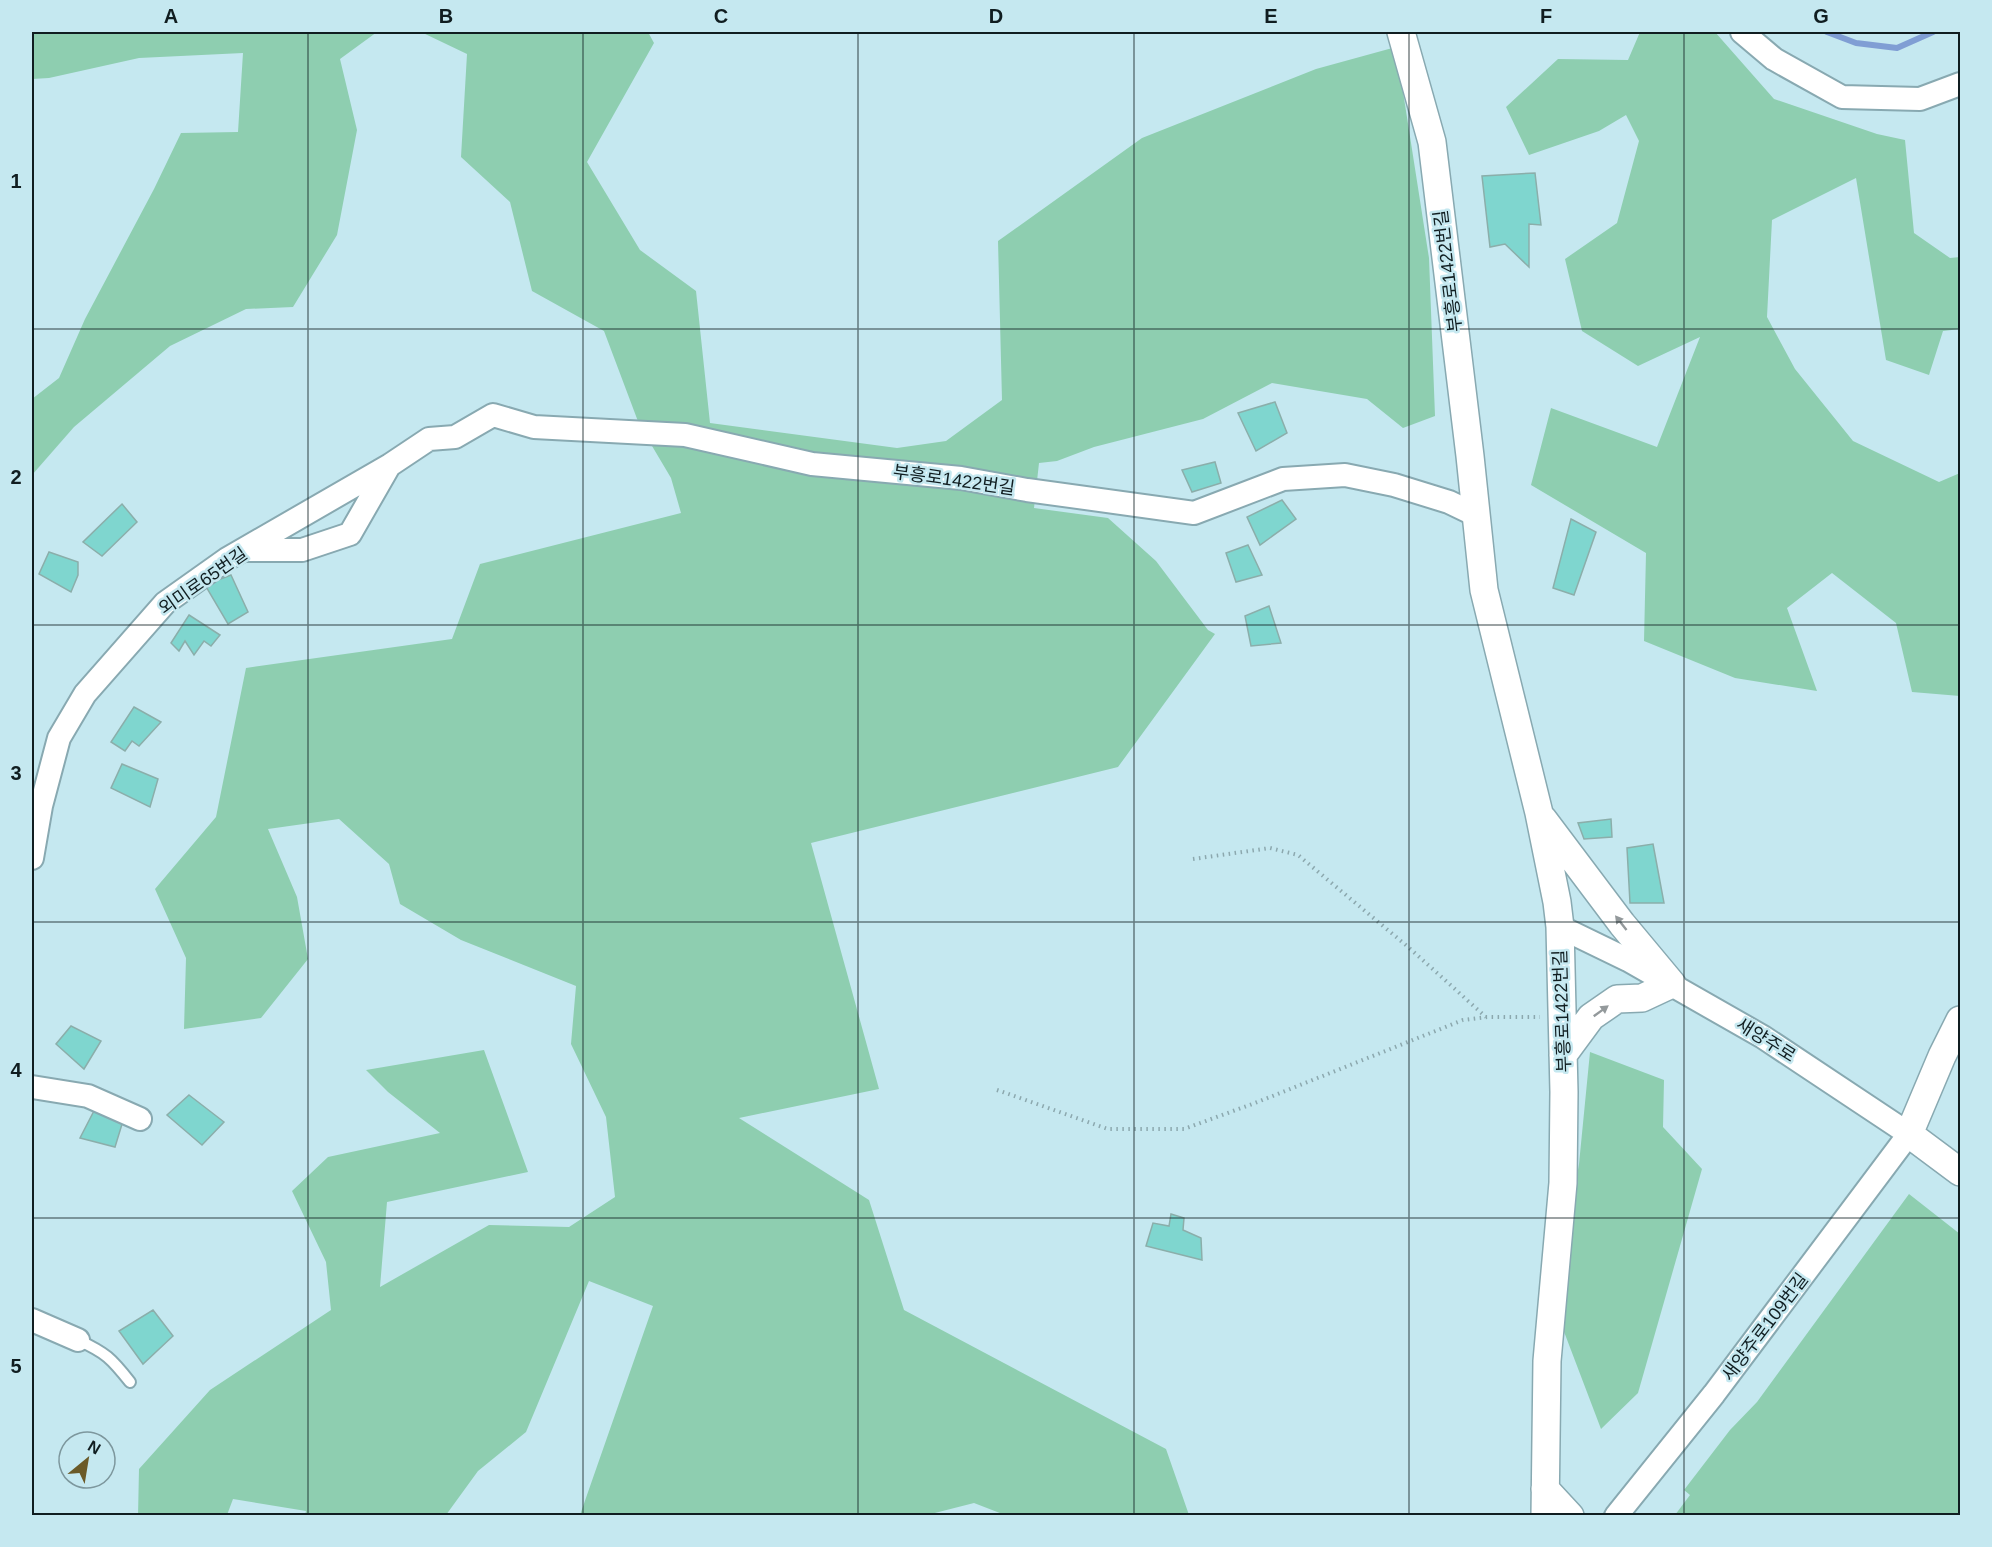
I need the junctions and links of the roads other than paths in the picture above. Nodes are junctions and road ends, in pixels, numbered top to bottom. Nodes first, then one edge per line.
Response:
1 (1401, 32) edge
2 (1742, 32) edge
3 (1960, 84) edge
4 (429, 439) joint
5 (390, 465) junction
6 (1476, 515) junction
7 (244, 550) junction
8 (1539, 813) junction
9 (32, 858) edge
10 (1560, 927) junction
11 (1672, 984) junction
12 (1960, 1020) edge
13 (1563, 1055) junction
14 (32, 1087) edge
15 (140, 1119) dead end
16 (1909, 1134) junction
17 (1960, 1172) edge
18 (32, 1320) edge
19 (78, 1340) joint
20 (130, 1382) dead end
21 (1545, 1489) junction
22 (1545, 1515) edge
23 (1570, 1515) edge
24 (1616, 1515) edge

1 - 6 street, 부흥로1422번길
2 - 3 street
4 - 5 street, 외미로65번길
4 - 6 street, 부흥로1422번길
5 - 7 street, 외미로65번길
5 - 7 street
6 - 8 street, 부흥로1422번길
7 - 9 street, 외미로65번길
8 - 10 street, 부흥로1422번길
11 -> 8 street
10 - 11 street, 새양주로
10 - 13 street, 부흥로1422번길
13 -> 11 street
11 - 16 street, 새양주로
12 - 16 street
13 - 21 street, 부흥로1422번길
14 - 15 street
16 - 17 street, 새양주로
16 - 24 street, 새양주로109번길
18 - 19 street
19 - 20 lane
21 - 22 street, 부흥로1422번길
21 - 23 street

